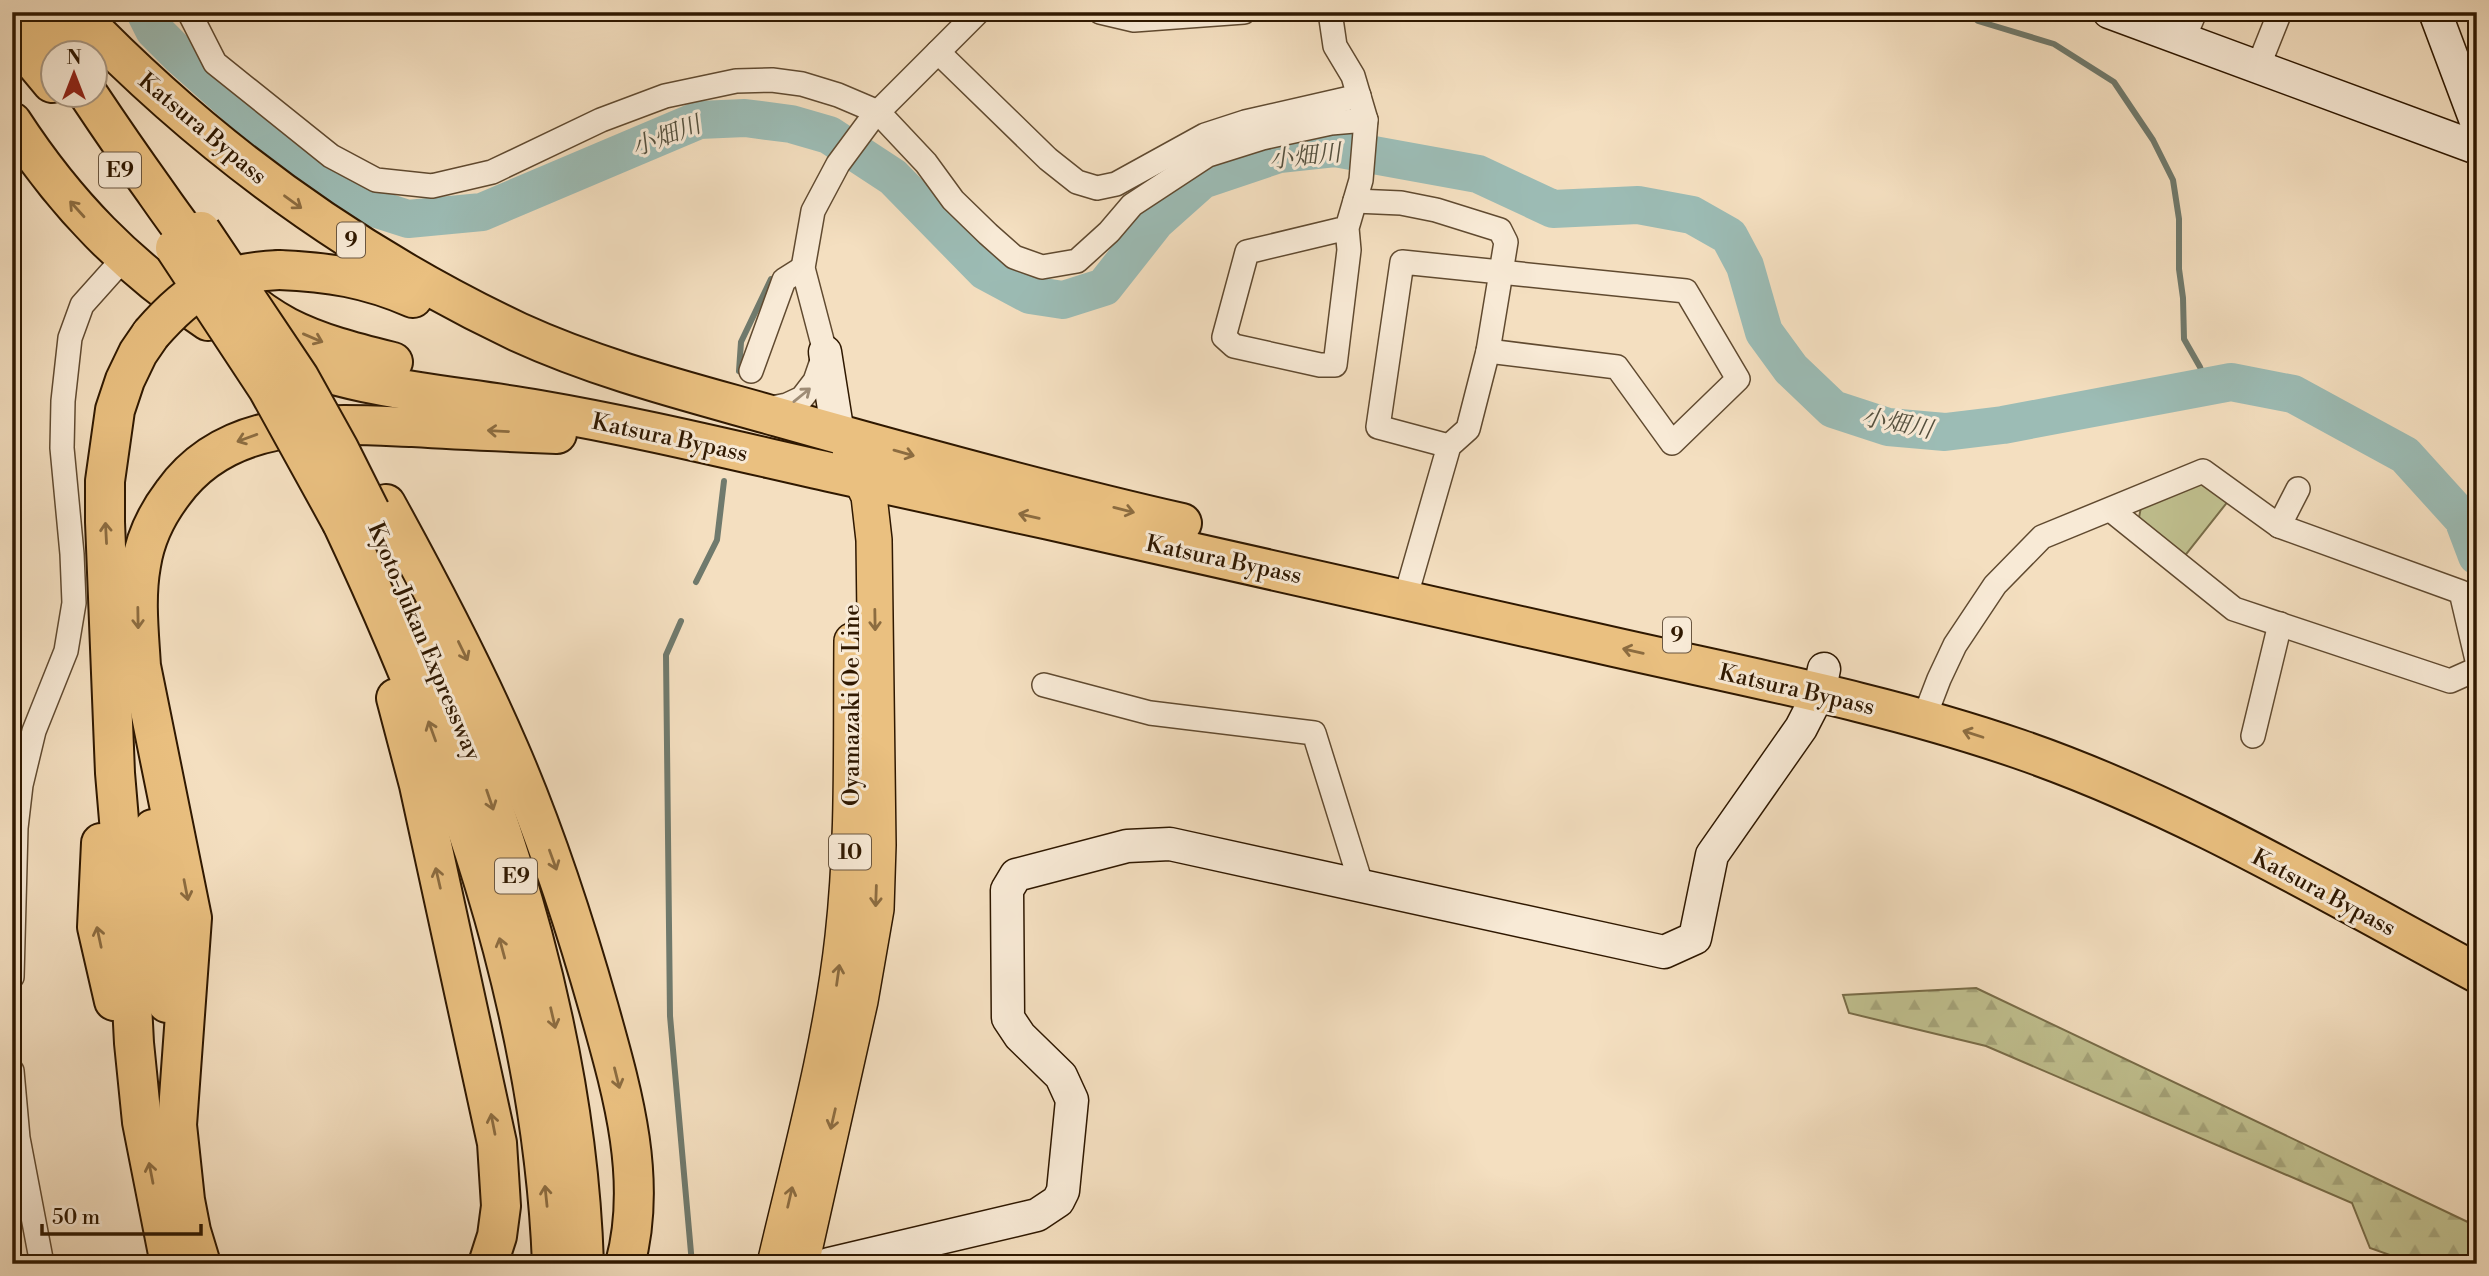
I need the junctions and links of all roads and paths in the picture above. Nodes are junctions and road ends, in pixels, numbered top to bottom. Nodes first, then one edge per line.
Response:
1 (31, 12) edge
2 (76, 12) edge
3 (189, 12) edge
4 (978, 12) edge
5 (1100, 12) edge
6 (1244, 12) edge
7 (1330, 12) edge
8 (2109, 12) edge
9 (2280, 12) edge
10 (2435, 12) edge
11 (2189, 26) edge
12 (12, 35) edge
13 (49, 38) edge
14 (54, 38) edge
15 (938, 52) junction
16 (38, 66) edge
17 (2258, 67) junction
18 (1359, 96) junction
19 (73, 108) edge
20 (98, 108) edge
21 (106, 108) edge
22 (875, 115) junction
23 (12, 122) edge
24 (2477, 124) edge
25 (1366, 125) junction
26 (2477, 148) edge
27 (1358, 190) junction
28 (1347, 228) junction
29 (188, 239) junction
30 (124, 258) junction
31 (803, 268) junction
32 (1501, 271) junction
33 (1488, 351) junction
34 (825, 352) junction
35 (751, 371) dead end
36 (756, 411) junction
37 (677, 413) junction
38 (1449, 446) junction
39 (847, 462) junction
40 (2298, 489) dead end
41 (2111, 510) junction
42 (366, 513) junction
43 (2279, 526) junction
44 (1408, 586) junction
45 (2280, 624) junction
46 (2477, 660) edge
47 (2477, 669) edge
48 (1822, 681) junction
49 (1044, 685) dead end
50 (1928, 706) junction
51 (2253, 736) dead end
52 (1362, 887) junction
53 (2477, 946) edge
54 (2477, 973) edge
55 (12, 977) edge
56 (12, 1071) edge
57 (159, 1124) junction
58 (42, 1264) edge
59 (170, 1264) edge
60 (201, 1264) edge
61 (488, 1264) edge
62 (552, 1264) edge
63 (584, 1264) edge
64 (625, 1264) edge
65 (775, 1264) edge
66 (801, 1264) edge
67 (829, 1264) edge

1 - 13 highway
1 - 14 highway
2 -> 37 highway, Katsura Bypass / 9
3 - 22 street
4 - 15 street
5 - 6 street
7 - 18 street
8 - 11 street
9 - 17 street
10 - 24 street
11 - 17 street
12 - 16 highway
15 - 18 street
15 - 22 street
17 - 26 street
18 - 25 street
19 - 29 highway, Kyoto-Jukan Expressway / E9
20 -> 37 highway
21 - 29 highway, Kyoto-Jukan Expressway / E9
22 - 25 street
22 - 31 street
30 -> 23 highway, Katsura Bypass / 9
25 - 27 street
27 - 28 street
27 - 32 street
28 - 28 street
29 - 42 highway, Kyoto-Jukan Expressway / E9, bridge
29 - 42 highway, Kyoto-Jukan Expressway / E9, bridge
30 - 37 highway, Katsura Bypass / 9
30 - 55 street
31 - 34 street
31 - 35 street
32 - 33 street
32 - 33 street
32 - 38 street
33 - 38 street
36 -> 34 street
34 - 39 street
36 - 37 highway, Katsura Bypass / 9
36 - 39 highway, Katsura Bypass / 9
37 - 39 highway
37 -> 57 highway
57 -> 37 highway, bridge
38 - 44 street
44 -> 39 highway, Katsura Bypass / 9
39 -> 44 highway, Katsura Bypass / 9
65 -> 39 main road, Oyamazaki Oe Line / 10
39 -> 66 main road, Oyamazaki Oe Line / 10
40 - 43 street
41 - 43 street
41 - 45 street
41 - 50 street
61 -> 42 highway
62 -> 42 highway, Kyoto-Jukan Expressway / E9
42 -> 63 highway, Kyoto-Jukan Expressway / E9
42 -> 64 highway
43 - 46 street
44 - 48 highway, Katsura Bypass / 9
45 - 47 street
45 - 51 street
48 - 50 highway, Katsura Bypass / 9
48 - 52 street
49 - 52 street
50 - 53 highway, Katsura Bypass / 9
54 -> 50 highway, Katsura Bypass / 9
52 - 67 street
56 - 58 street
59 -> 57 highway
57 - 60 highway

